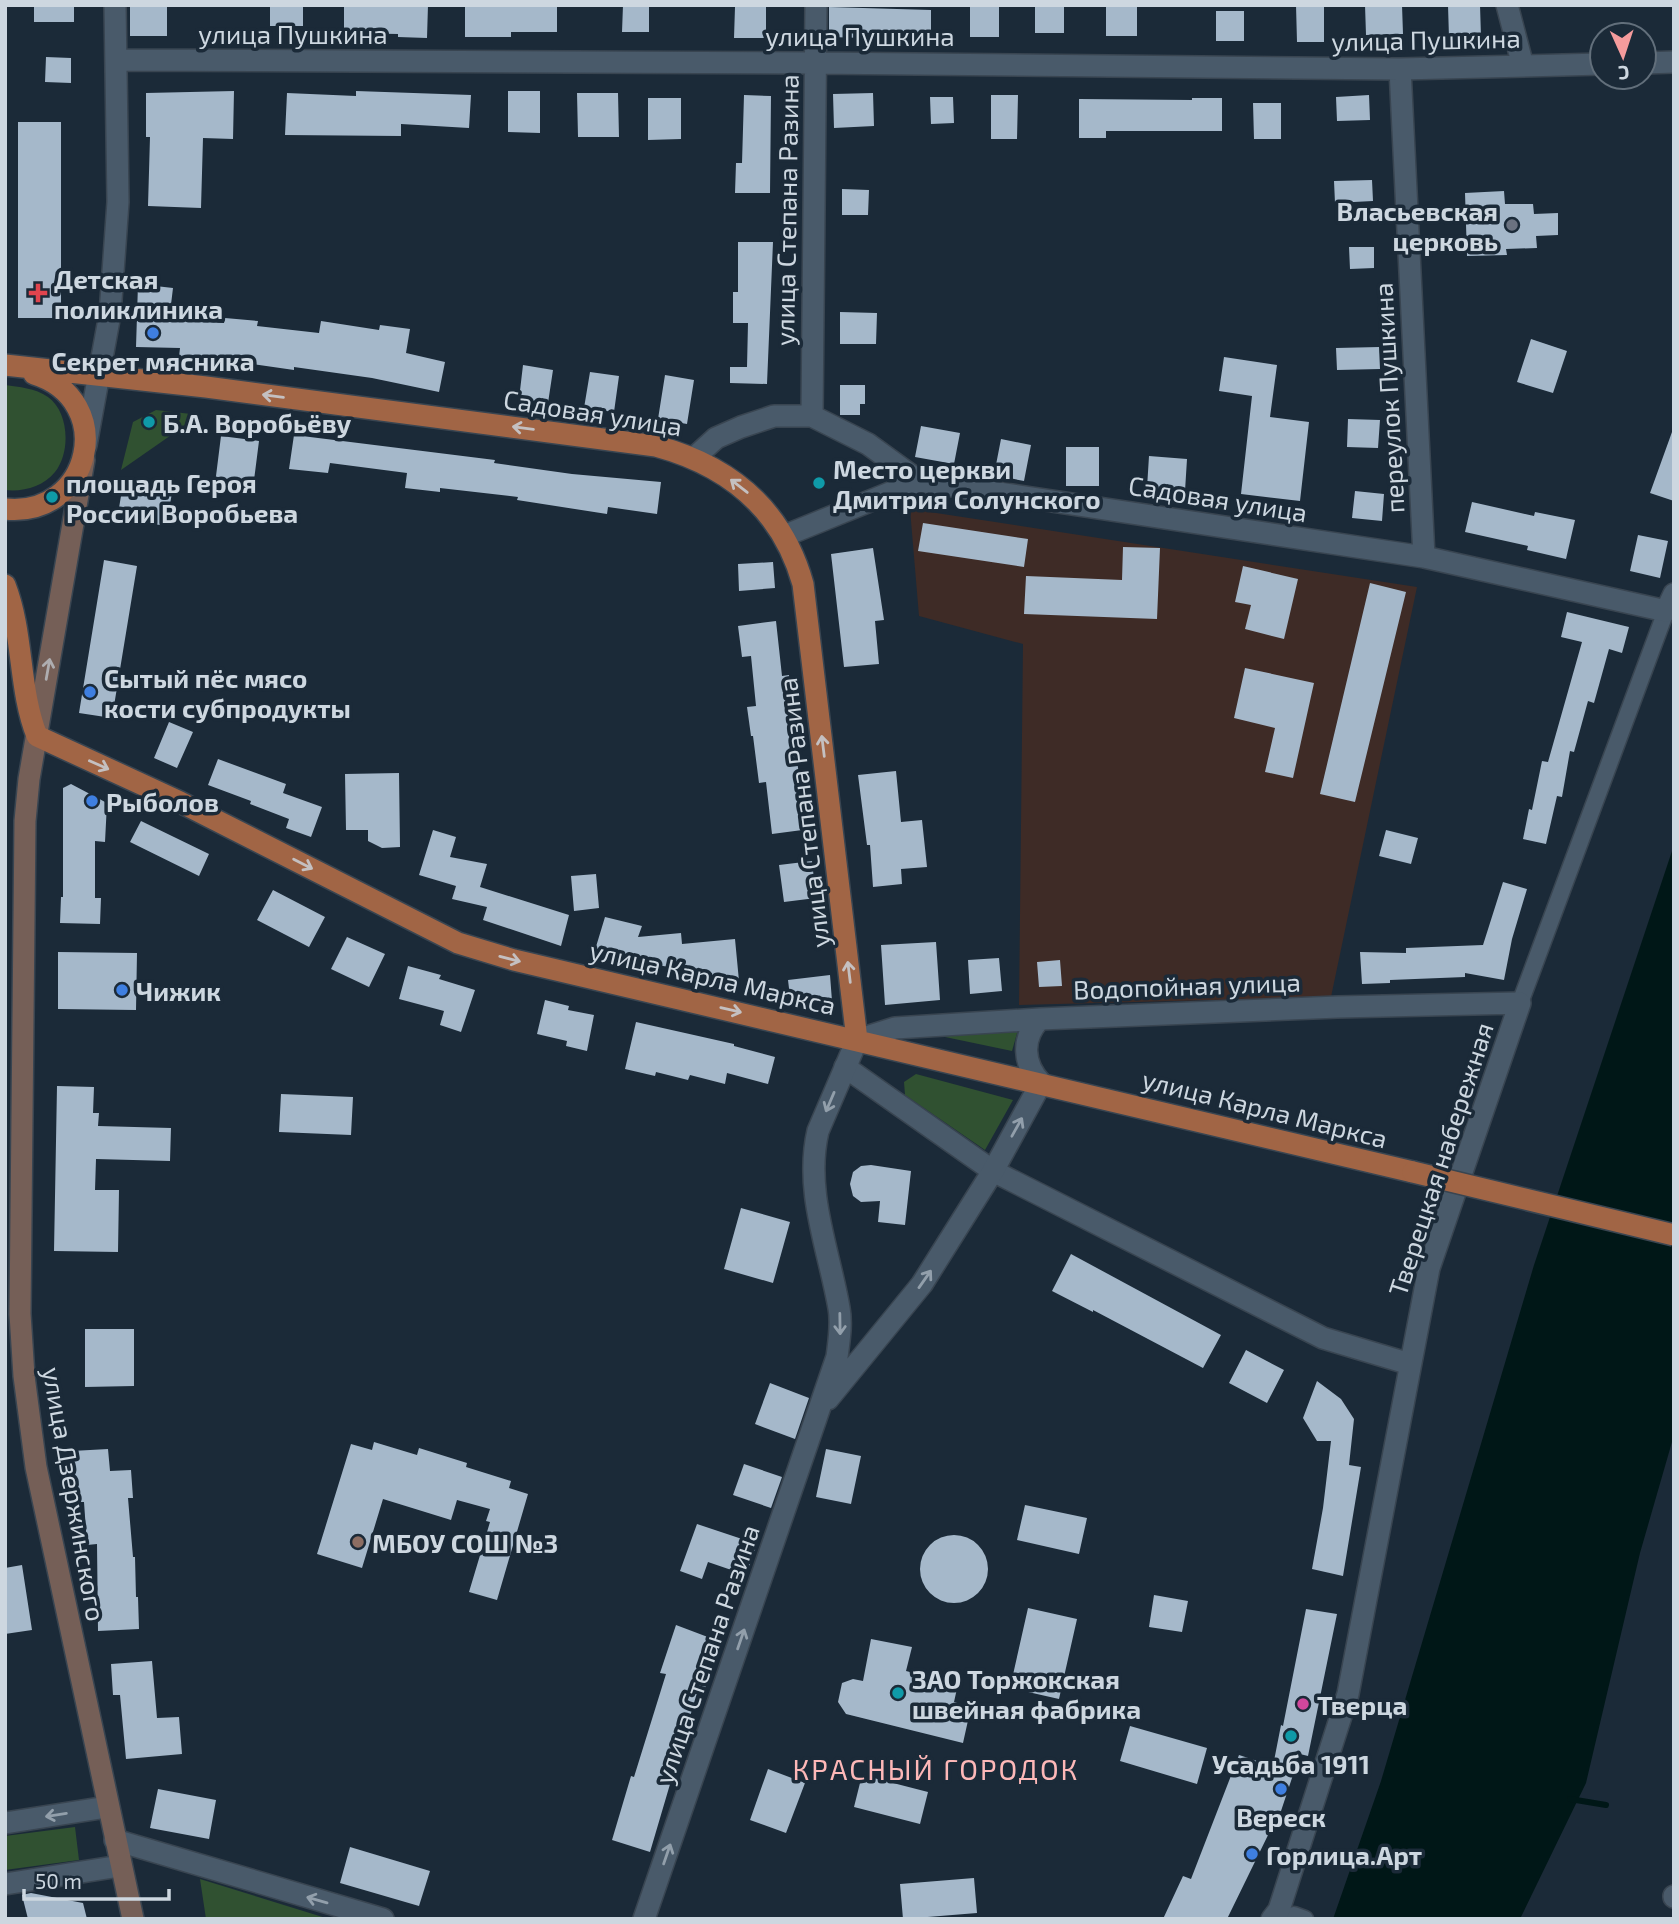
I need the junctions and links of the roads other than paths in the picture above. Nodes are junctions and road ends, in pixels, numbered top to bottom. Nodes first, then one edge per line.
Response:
1 (115, 5) edge
2 (816, 5) edge
3 (1507, 5) edge
4 (117, 60) junction
5 (815, 63) junction
6 (1588, 64) edge
7 (1523, 66) junction
8 (1400, 69) junction
9 (6, 365) edge
10 (100, 376) junction
11 (812, 416) junction
12 (84, 456) junction
13 (694, 458) junction
14 (919, 481) junction
15 (5, 509) edge
16 (784, 536) junction
17 (1424, 557) junction
18 (5, 585) edge
19 (1670, 603) edge
20 (37, 736) junction
21 (1520, 1003) junction
22 (1040, 1019) junction
23 (858, 1040) junction
24 (845, 1067) junction
25 (1041, 1083) junction
26 (13, 1133) edge
27 (993, 1171) junction
28 (1674, 1236) edge
29 (1410, 1364) junction
30 (820, 1408) junction
31 (107, 1807) junction
32 (5, 1823) edge
33 (114, 1840) junction
34 (120, 1866) junction
35 (5, 1884) edge
36 (1288, 1916) edge
37 (133, 1919) edge
38 (383, 1919) edge
39 (644, 1919) edge

1 - 4 street
2 - 5 street, улица Степана Разина
3 - 7 street
4 - 5 street, улица Пушкина
4 - 10 street
5 - 8 street, улица Пушкина
5 - 11 street, улица Степана Разина
6 - 7 street, улица Пушкина
7 - 8 street, улица Пушкина
8 - 17 street, переулок Пушкина
9 - 10 main road, Садовая улица
9 - 12 main road
10 - 12 street
13 -> 10 main road, Садовая улица
11 - 13 street
11 - 14 street
12 - 15 main road
20 -> 12 main road, улица Дзержинского
16 -> 13 main road, Садовая улица
14 - 16 street
14 - 17 street, Садовая улица
23 -> 16 main road, улица Степана Разина
17 - 19 street, Садовая улица
18 - 20 main road
19 - 21 street, Тверецкая набережная
20 -> 23 main road, улица Карла Маркса
20 - 26 main road, улица Дзержинского
21 - 22 street, Водопойная улица
21 - 29 street, Тверецкая набережная
22 - 23 street, Водопойная улица
22 - 25 street
23 - 24 street, улица Степана Разина
23 - 25 main road, улица Карла Маркса
24 - 27 street
24 -> 30 street, улица Степана Разина
27 -> 25 street, улица Степана Разина
25 - 28 main road, улица Карла Маркса, bridge
26 - 31 main road, улица Дзержинского
27 - 29 street
30 -> 27 street, улица Степана Разина
29 - 36 street, Тверецкая набережная
39 -> 30 street, улица Степана Разина
31 -> 32 street
31 - 33 main road, улица Дзержинского
33 - 34 main road, улица Дзержинского
38 -> 33 street
34 - 35 street
34 - 37 main road, улица Дзержинского

